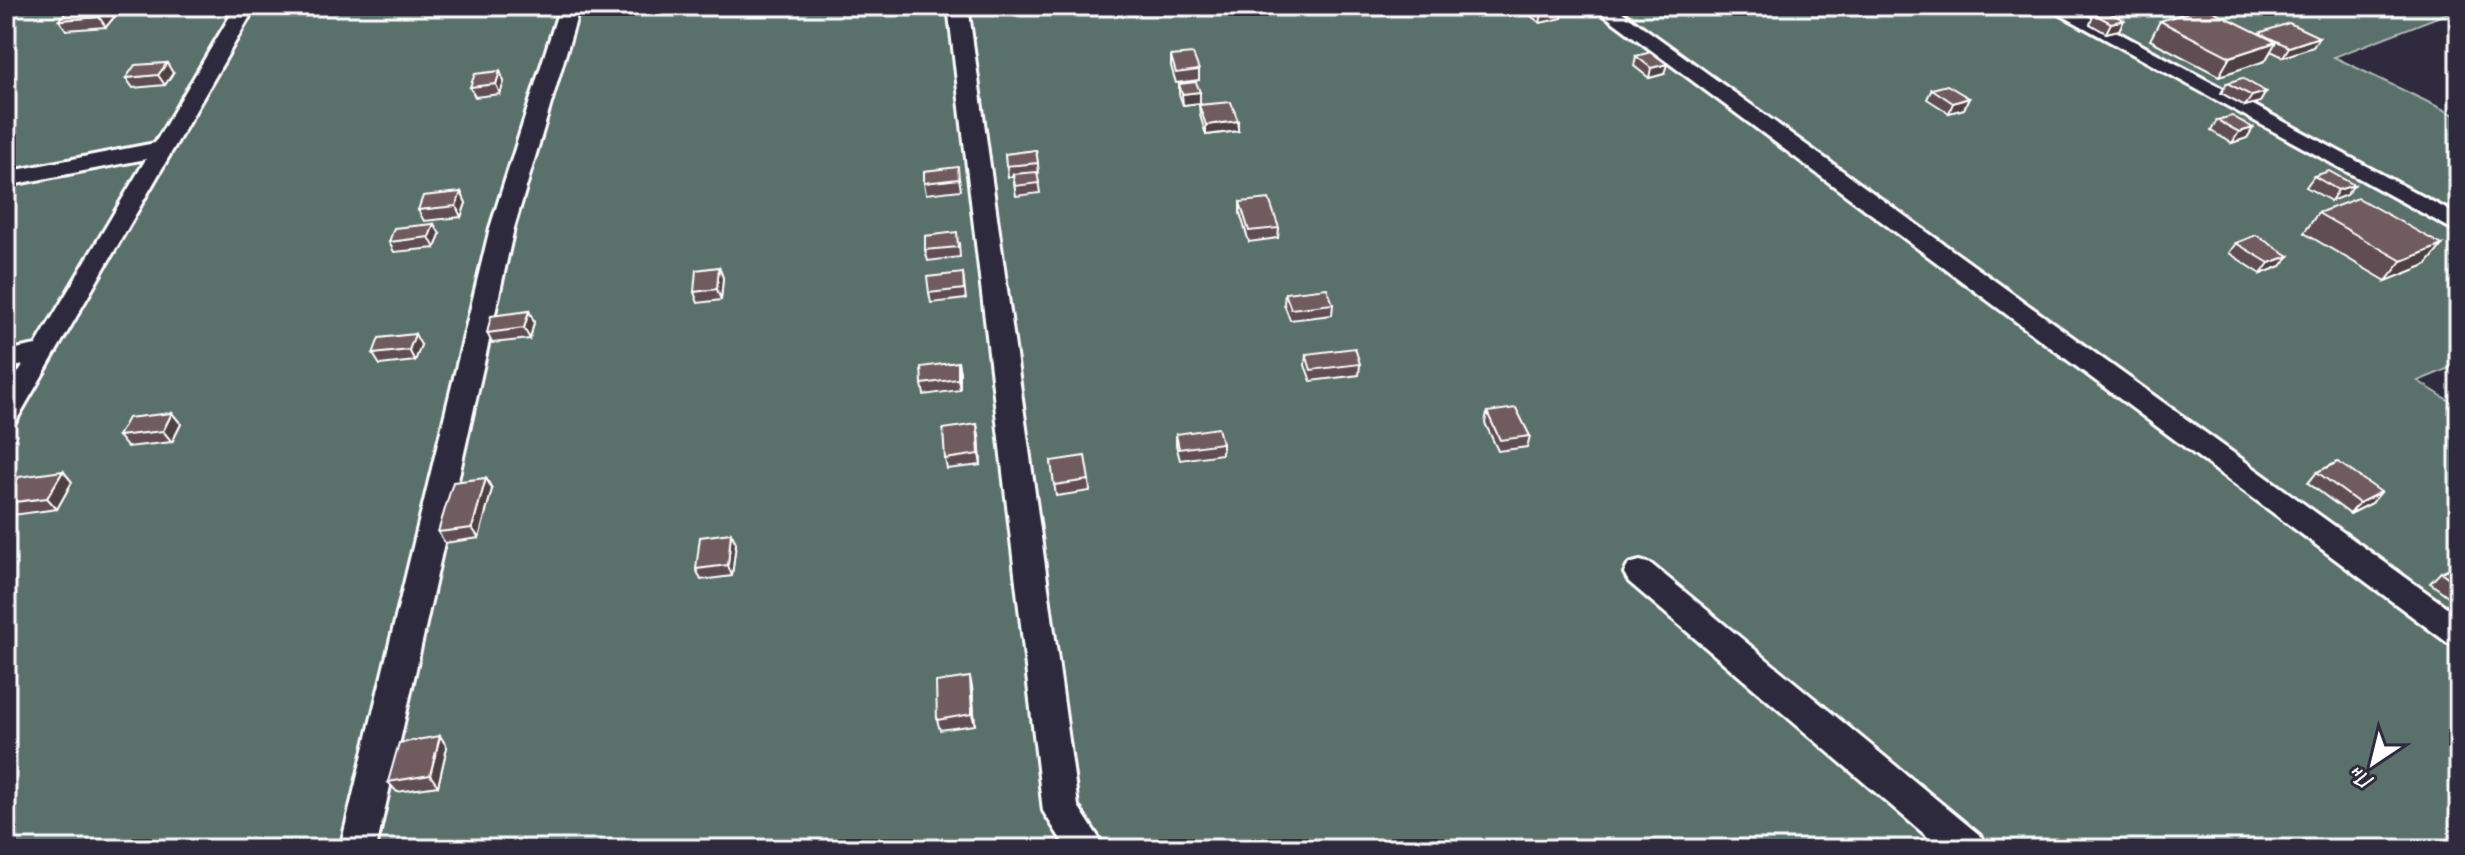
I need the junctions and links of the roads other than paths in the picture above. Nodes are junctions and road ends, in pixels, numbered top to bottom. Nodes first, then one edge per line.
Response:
1 (246, 6) edge
2 (570, 6) edge
3 (958, 6) edge
4 (1602, 6) edge
5 (2055, 6) edge
6 (161, 149) junction
7 (6, 179) edge
8 (2459, 226) edge
9 (45, 352) junction
10 (6, 360) edge
11 (6, 414) edge
12 (1640, 573) dead end
13 (2459, 634) edge
14 (358, 849) edge
15 (1088, 849) edge
16 (1969, 849) edge

1 - 6 lane
2 - 14 lane
3 - 15 lane
4 - 13 lane
5 - 8 lane
6 - 7 lane
6 - 9 lane
9 - 10 lane
9 - 11 lane
12 - 16 lane

